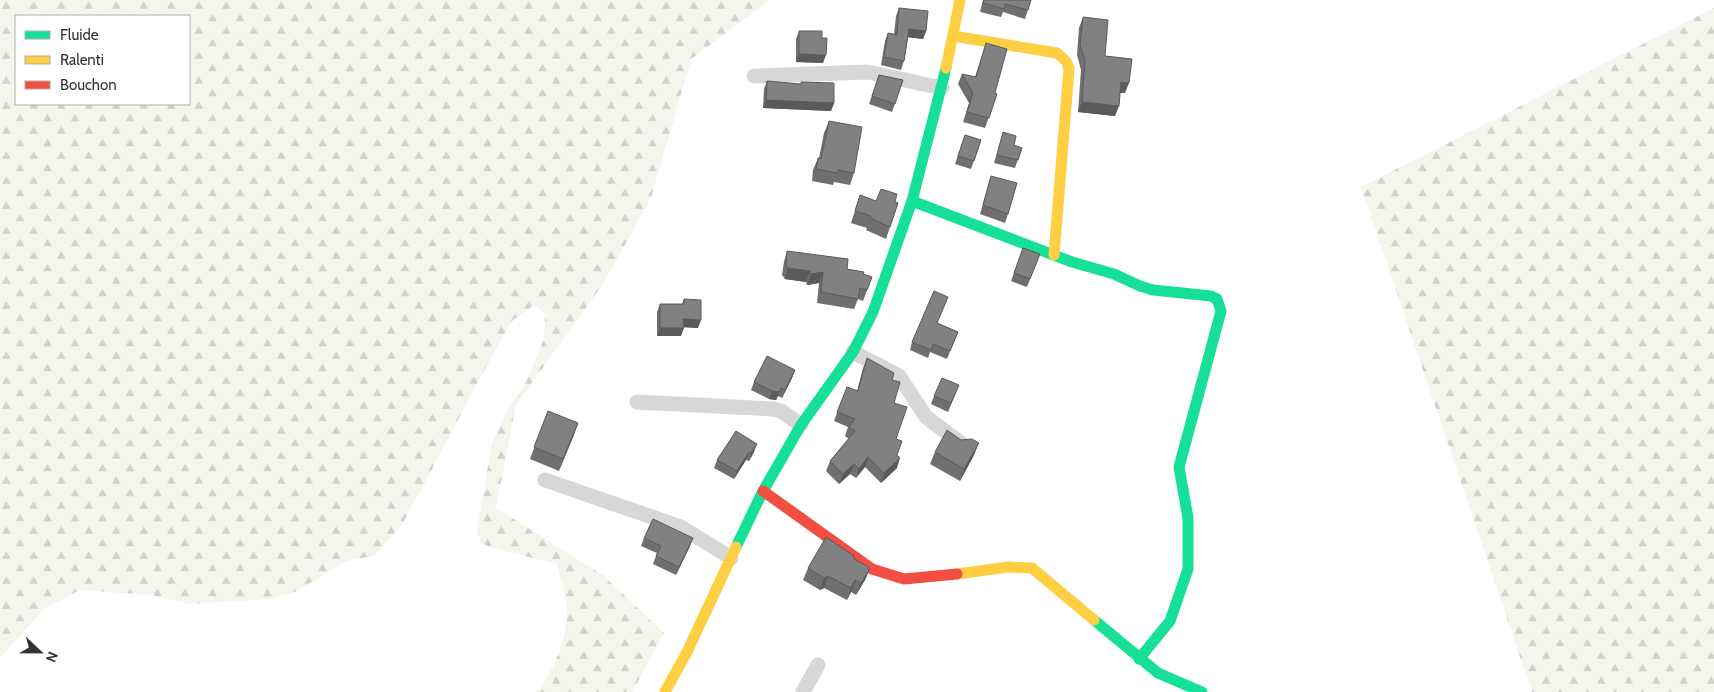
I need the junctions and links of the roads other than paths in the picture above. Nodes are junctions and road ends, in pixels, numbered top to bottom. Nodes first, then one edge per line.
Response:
1 (960, 0) edge
2 (954, 36) junction
3 (754, 76) dead end
4 (942, 88) junction
5 (912, 201) junction
6 (1054, 255) junction
7 (853, 352) junction
8 (638, 402) dead end
9 (801, 425) junction
10 (962, 444) edge
11 (545, 480) dead end
12 (763, 491) junction
13 (731, 558) junction
14 (1139, 659) junction
15 (818, 664) dead end
16 (665, 692) edge
17 (803, 692) edge
18 (1202, 692) edge

1 - 2 street
2 - 4 street
2 - 6 street
3 - 4 street
4 - 5 street
5 - 6 street
5 - 7 street
6 - 14 street
7 - 9 street
7 - 10 street
8 - 9 street
9 - 12 street
11 - 13 street
12 - 13 street
12 - 14 street
13 - 16 street
14 - 18 street
15 - 17 street

